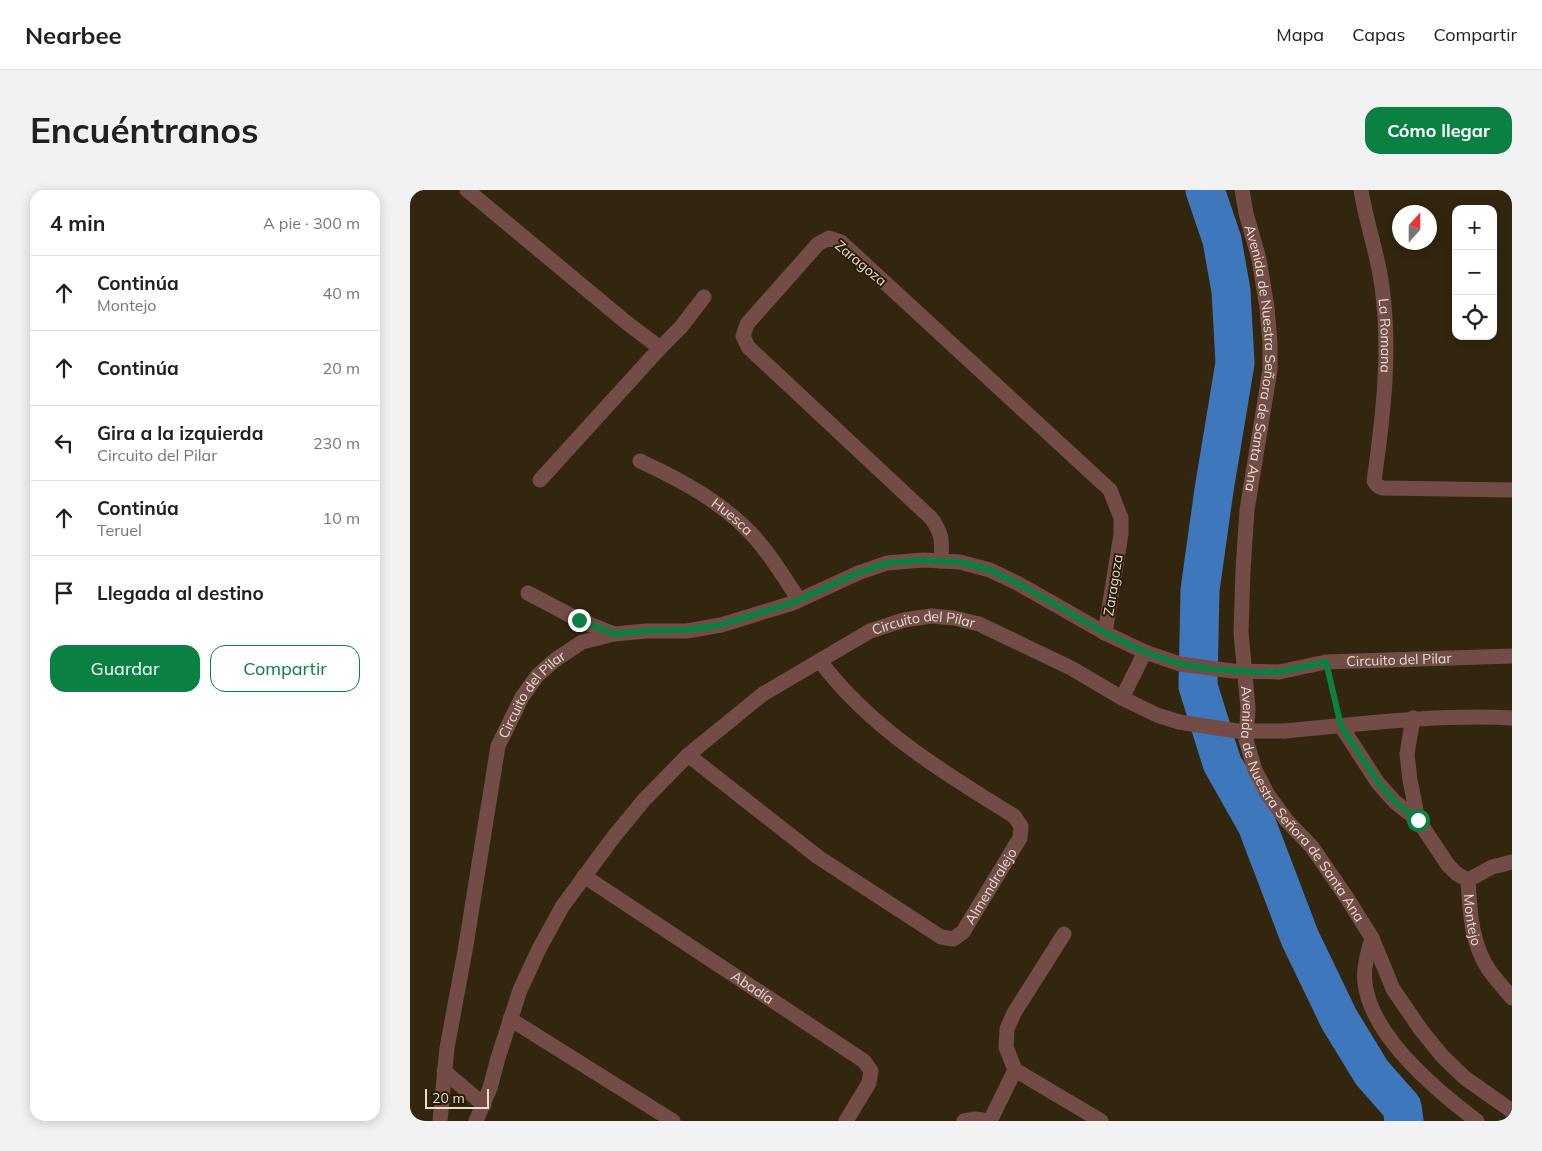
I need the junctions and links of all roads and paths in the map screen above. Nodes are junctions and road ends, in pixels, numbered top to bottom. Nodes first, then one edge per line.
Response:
1 (466, 190) edge
2 (1242, 190) edge
3 (1361, 190) edge
4 (704, 297) dead end
5 (660, 348) junction
6 (640, 461) dead end
7 (540, 480) dead end
8 (1512, 490) edge
9 (941, 561) junction
10 (528, 593) dead end
11 (799, 600) junction
12 (1105, 633) junction
13 (614, 634) junction
14 (1145, 652) junction
15 (1512, 656) edge
16 (820, 661) junction
17 (1326, 662) junction
18 (1122, 698) junction
19 (1412, 718) junction
20 (1512, 718) edge
21 (1341, 726) junction
22 (688, 755) junction
23 (1418, 820) junction
24 (1512, 862) edge
25 (584, 876) junction
26 (1468, 880) junction
27 (1064, 934) dead end
28 (1372, 938) junction
29 (1512, 998) edge
30 (510, 1019) junction
31 (1015, 1070) junction
32 (444, 1071) junction
33 (484, 1105) junction
34 (1512, 1111) edge
35 (440, 1121) edge
36 (476, 1121) edge
37 (674, 1121) edge
38 (846, 1121) edge
39 (964, 1121) edge
40 (990, 1121) edge
41 (1101, 1121) edge
42 (1477, 1121) edge

1 - 5 street
2 - 28 street, Avenida de Nuestra Señora de Santa Ana
3 - 8 street, La Romana
4 - 5 street
5 - 7 street
6 - 11 street, Huesca
9 - 11 street, Circuito del Pilar
9 - 12 street, Circuito del Pilar
9 - 12 street, Zaragoza
10 - 13 street
11 - 13 street, Circuito del Pilar
12 - 14 street, Circuito del Pilar
13 - 32 street, Circuito del Pilar
14 - 17 street, Circuito del Pilar, bridge
14 - 18 street
15 - 17 street, Circuito del Pilar
16 - 18 street, Circuito del Pilar
16 - 22 street, Circuito del Pilar
16 - 22 street, Almendralejo
17 - 21 path
18 - 21 street, Circuito del Pilar, bridge
19 - 20 street, Circuito del Pilar
19 - 21 street, Circuito del Pilar
19 - 23 street, Montejo
21 - 23 street, Montejo
22 - 25 street, Circuito del Pilar
23 - 26 street, Montejo
24 - 26 street
25 - 30 street, Circuito del Pilar
25 - 38 street, Abadía
26 - 29 street, Montejo
27 - 31 street
28 - 34 street, Avenida de Nuestra Señora de Santa Ana
28 - 42 street, Avenida de Nuestra Señora de Santa Ana
30 - 33 street, Circuito del Pilar
30 - 37 street
31 - 40 street
31 - 41 street
32 - 33 street
32 - 35 street, Circuito del Pilar
33 - 36 street, Circuito del Pilar
39 - 40 street

